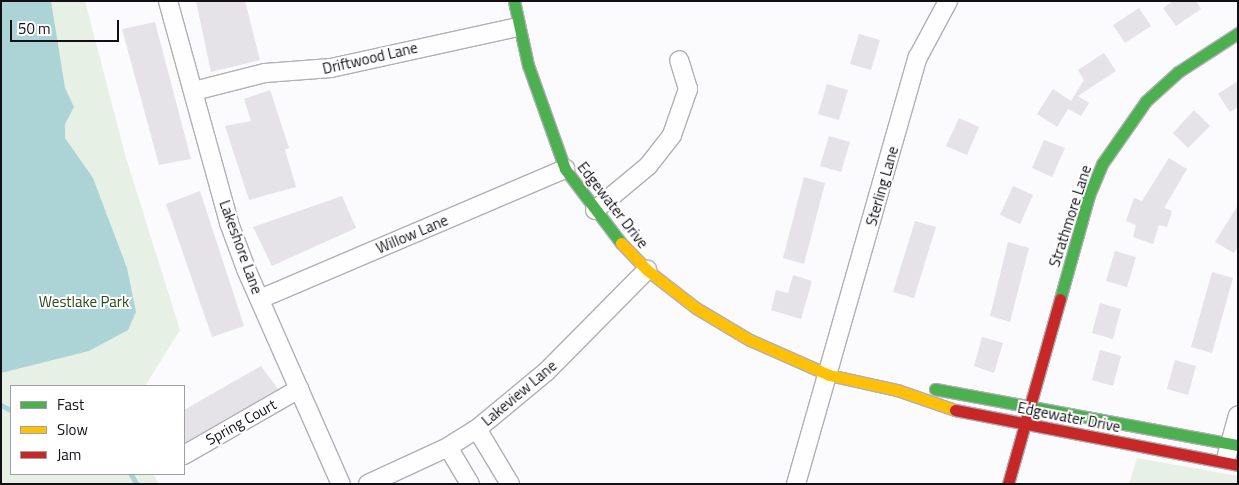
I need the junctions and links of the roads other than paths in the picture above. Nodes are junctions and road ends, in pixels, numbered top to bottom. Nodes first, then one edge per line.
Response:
1 (168, 1) edge
2 (514, 1) edge
3 (948, 1) edge
4 (517, 27) junction
5 (1238, 33) edge
6 (679, 60) dead end
7 (194, 91) junction
8 (565, 169) junction
9 (595, 210) junction
10 (647, 270) junction
11 (260, 298) junction
12 (829, 375) junction
13 (299, 389) junction
14 (898, 390) junction
15 (1030, 405) junction
16 (1238, 415) edge
17 (1024, 424) junction
18 (477, 429) junction
19 (1234, 444) edge
20 (448, 447) junction
21 (185, 454) edge
22 (1231, 464) edge
23 (341, 484) edge
24 (368, 484) edge
25 (470, 484) edge
26 (510, 484) edge
27 (796, 484) edge
28 (1008, 484) edge

1 - 7 street, Lakeshore Lane
2 - 4 street, Edgewater Drive
3 - 12 street, Sterling Lane
4 - 7 street, Driftwood Lane
4 - 8 street, Edgewater Drive
5 - 15 street, Strathmore Lane
6 - 9 street
7 - 11 street, Lakeshore Lane
8 - 9 street, Edgewater Drive
8 - 11 street, Willow Lane
9 - 10 street, Edgewater Drive
10 - 12 street, Edgewater Drive
10 - 18 street, Lakeview Lane
11 - 13 street, Lakeshore Lane
12 - 14 street, Edgewater Drive
12 - 27 street, Sterling Lane
13 - 21 street, Spring Court
13 - 23 street, Lakeshore Lane
14 - 15 street, Edgewater Drive
14 - 17 street, Edgewater Drive
15 - 17 street, Strathmore Lane
15 - 19 street, Edgewater Drive
16 - 19 street
17 - 22 street, Edgewater Drive
17 - 28 street, Strathmore Lane
18 - 20 street, Lakeview Lane
18 - 26 street
19 - 22 street
20 - 24 street, Lakeview Lane
20 - 25 street

